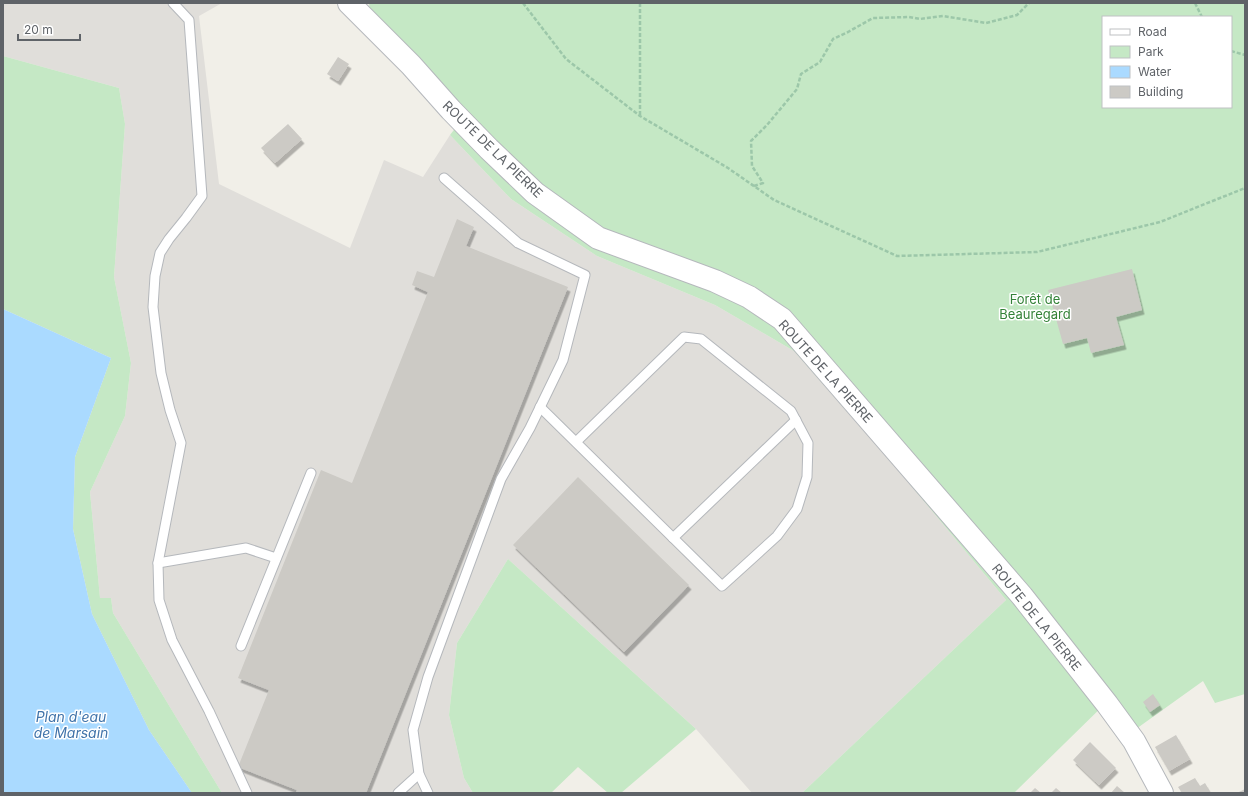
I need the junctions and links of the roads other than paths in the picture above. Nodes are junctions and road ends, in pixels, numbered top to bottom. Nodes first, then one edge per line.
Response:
1 (173, 3) edge
2 (349, 3) edge
3 (444, 178) dead end
4 (540, 407) junction
5 (796, 420) junction
6 (576, 442) junction
7 (311, 472) dead end
8 (673, 538) junction
9 (276, 558) junction
10 (158, 563) junction
11 (241, 646) dead end
12 (418, 774) junction
13 (247, 793) edge
14 (398, 793) edge
15 (428, 793) edge
16 (1162, 793) edge

1 - 10 lane
2 - 16 street, ROUTE DE LA PIERRE
3 - 4 lane
4 - 6 lane
4 - 12 lane
5 - 6 lane
5 - 8 lane
5 - 8 lane
6 - 8 lane
7 - 9 lane
9 - 10 lane
9 - 11 lane
10 - 13 lane
12 - 14 lane
12 - 15 lane

